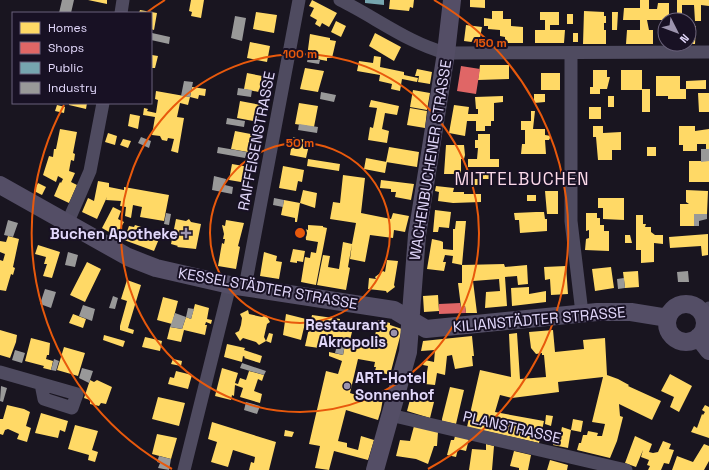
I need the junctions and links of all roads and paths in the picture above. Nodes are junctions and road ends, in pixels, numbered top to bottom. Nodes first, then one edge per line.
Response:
1 (123, 0) edge
2 (300, 0) edge
3 (452, 0) edge
4 (345, 1) edge
5 (121, 12) edge
6 (446, 52) junction
7 (709, 52) edge
8 (571, 53) junction
9 (104, 104) edge
10 (0, 185) edge
11 (67, 224) junction
12 (237, 286) junction
13 (582, 309) junction
14 (706, 310) edge
15 (668, 318) junction
16 (411, 320) junction
17 (704, 344) edge
18 (0, 372) edge
19 (41, 384) dead end
20 (390, 415) junction
21 (184, 470) edge
22 (375, 470) edge
23 (626, 470) edge

1 - 5 street
2 - 12 street, RAIFFEISENSTRASSE
3 - 6 main road, WACHENBUCHENER STRASSE
4 - 6 street
6 - 8 street
6 - 16 main road, WACHENBUCHENER STRASSE
7 - 8 street
8 - 13 street
9 - 11 street
10 - 11 main road, KESSELSTÄDTER STRASSE
11 - 12 main road, KESSELSTÄDTER STRASSE
12 - 16 main road, KESSELSTÄDTER STRASSE
12 - 21 street, RAIFFEISENSTRASSE
13 - 15 main road, KILIANSTÄDTER STRASSE
13 - 16 main road, KILIANSTÄDTER STRASSE
14 - 15 main road
14 - 17 main road
15 - 17 main road
16 - 20 main road, WACHENBUCHENER STRASSE
18 - 19 street
20 - 22 main road, WACHENBUCHENER STRASSE
20 - 23 street, PLANSTRASSE

